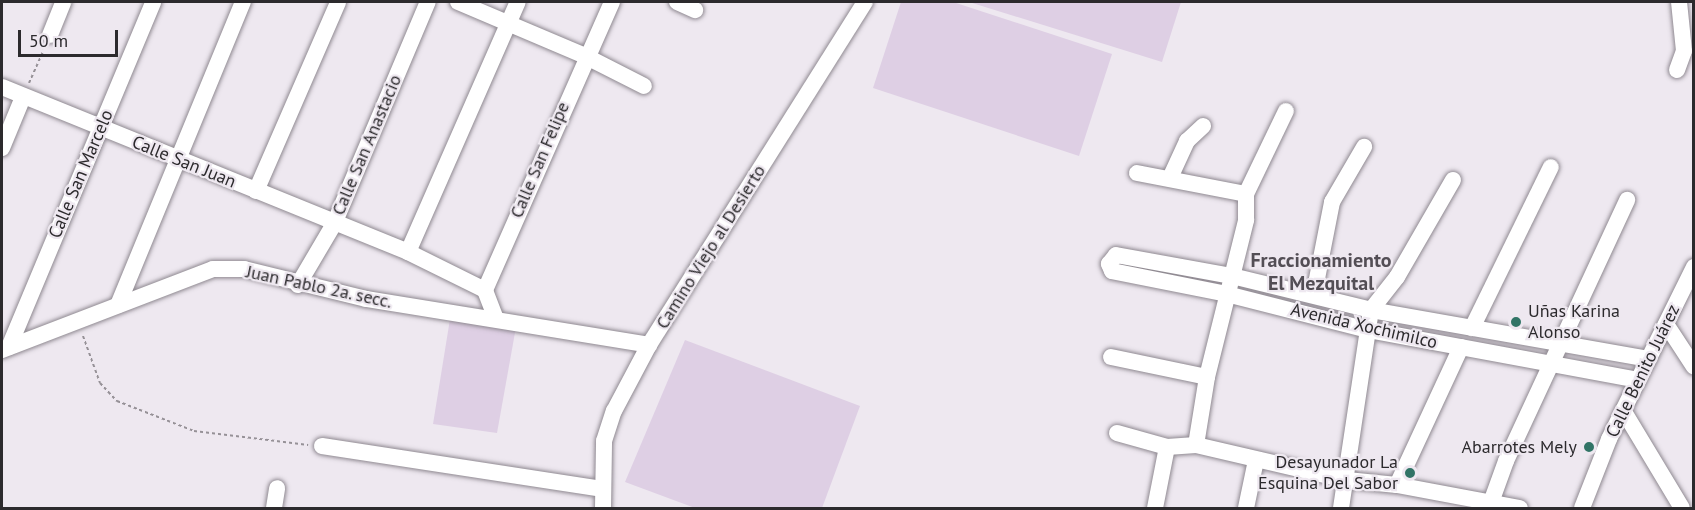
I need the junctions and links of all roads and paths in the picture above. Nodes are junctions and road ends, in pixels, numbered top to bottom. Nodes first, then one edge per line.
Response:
1 (63, 2) edge
2 (153, 2) edge
3 (243, 2) edge
4 (338, 2) edge
5 (428, 2) edge
6 (458, 2) edge
7 (518, 2) edge
8 (612, 2) edge
9 (677, 2) edge
10 (865, 2) edge
11 (1679, 2) edge
12 (695, 10) dead end
13 (508, 22) junction
14 (50, 35) joint
15 (585, 56) junction
16 (1677, 70) dead end
17 (2, 87) edge
18 (644, 87) dead end
19 (23, 97) junction
20 (1286, 111) dead end
21 (1203, 126) dead end
22 (100, 128) junction
23 (1364, 147) dead end
24 (2, 148) edge
25 (177, 160) junction
26 (1551, 167) dead end
27 (1137, 172) dead end
28 (1170, 178) junction
29 (1453, 180) dead end
30 (256, 191) junction
31 (1246, 194) junction
32 (1627, 200) dead end
33 (334, 224) junction
34 (408, 252) junction
35 (1694, 267) edge
36 (1232, 276) junction
37 (298, 285) junction
38 (485, 290) junction
39 (1227, 294) junction
40 (1314, 294) junction
41 (118, 305) junction
42 (1371, 310) junction
43 (78, 319) junction
44 (496, 319) junction
45 (1666, 324) junction
46 (1472, 328) junction
47 (1368, 330) junction
48 (1559, 343) junction
49 (649, 345) junction
50 (5, 348) edge
51 (1461, 348) junction
52 (1111, 357) dead end
53 (1648, 359) junction
54 (1550, 364) junction
55 (1694, 367) edge
56 (1207, 377) junction
57 (1638, 380) junction
58 (1623, 410) junction
59 (1117, 433) dead end
60 (1196, 445) junction
61 (322, 446) joint
62 (1167, 447) junction
63 (1256, 460) junction
64 (1347, 480) junction
65 (1397, 485) junction
66 (278, 488) dead end
67 (602, 489) junction
68 (1490, 506) edge
69 (274, 508) edge
70 (603, 508) edge
71 (1155, 508) edge
72 (1246, 508) edge
73 (1341, 508) edge
74 (1520, 508) edge
75 (1582, 508) edge
76 (1682, 508) edge

1 - 14 street
2 - 22 street, Calle San Marcelo
3 - 25 street
4 - 30 street
5 - 33 street, Calle San Anastacio
6 - 13 street
7 - 13 street
8 - 15 street, Calle San Felipe
9 - 12 street
10 - 49 street, Camino Viejo al Desierto
11 - 16 street
13 - 15 street
13 - 34 street
14 - 19 path
15 - 18 street
15 - 38 street, Calle San Felipe
17 - 19 street, Calle San Juan
19 - 22 street, Calle San Juan
19 - 24 street
20 - 31 street
21 - 28 street
22 - 25 street, Calle San Juan
22 - 50 street, Calle San Marcelo
23 - 40 street
25 - 30 street, Calle San Juan
25 - 41 street
26 - 46 street
27 - 28 street
28 - 31 street
29 - 42 street
30 - 33 street, Calle San Juan
31 - 36 street
32 - 48 street
33 - 34 street, Calle San Juan
33 - 37 street, Calle San Anastacio
34 - 38 street, Calle San Juan
35 - 45 street, Calle Benito Juárez
36 - 39 street
36 - 39 street, Avenida Xochimilco
36 - 40 street, Avenida Xochimilco
37 - 41 street, Juan Pablo 2a. secc.
37 - 44 street, Juan Pablo 2a. secc.
38 - 44 street
39 - 47 street, Avenida Xochimilco
39 - 56 street
40 - 42 street, Avenida Xochimilco
41 - 43 street, Juan Pablo 2a. secc.
42 - 46 street, Avenida Xochimilco
42 - 47 street
43 - 50 street, Juan Pablo 2a. secc.
43 - 61 path
44 - 49 street, Juan Pablo 2a. secc.
45 - 53 street, Calle Benito Juárez
45 - 55 street
46 - 48 street, Avenida Xochimilco
47 - 51 street, Avenida Xochimilco
47 - 64 street
48 - 53 street, Avenida Xochimilco
48 - 54 street
49 - 67 street, Camino Viejo al Desierto
51 - 54 street, Avenida Xochimilco
51 - 65 street
52 - 56 street
53 - 57 street, Calle Benito Juárez
54 - 57 street, Avenida Xochimilco
54 - 68 street
56 - 60 street
57 - 58 street, Calle Benito Juárez
58 - 75 street, Calle Benito Juárez
58 - 76 street
59 - 62 street
60 - 62 street
60 - 63 street
61 - 67 street
62 - 71 street
63 - 64 street
63 - 72 street
64 - 65 street
64 - 73 street
65 - 68 street
66 - 69 street
67 - 70 street, Camino Viejo al Desierto
68 - 74 street

